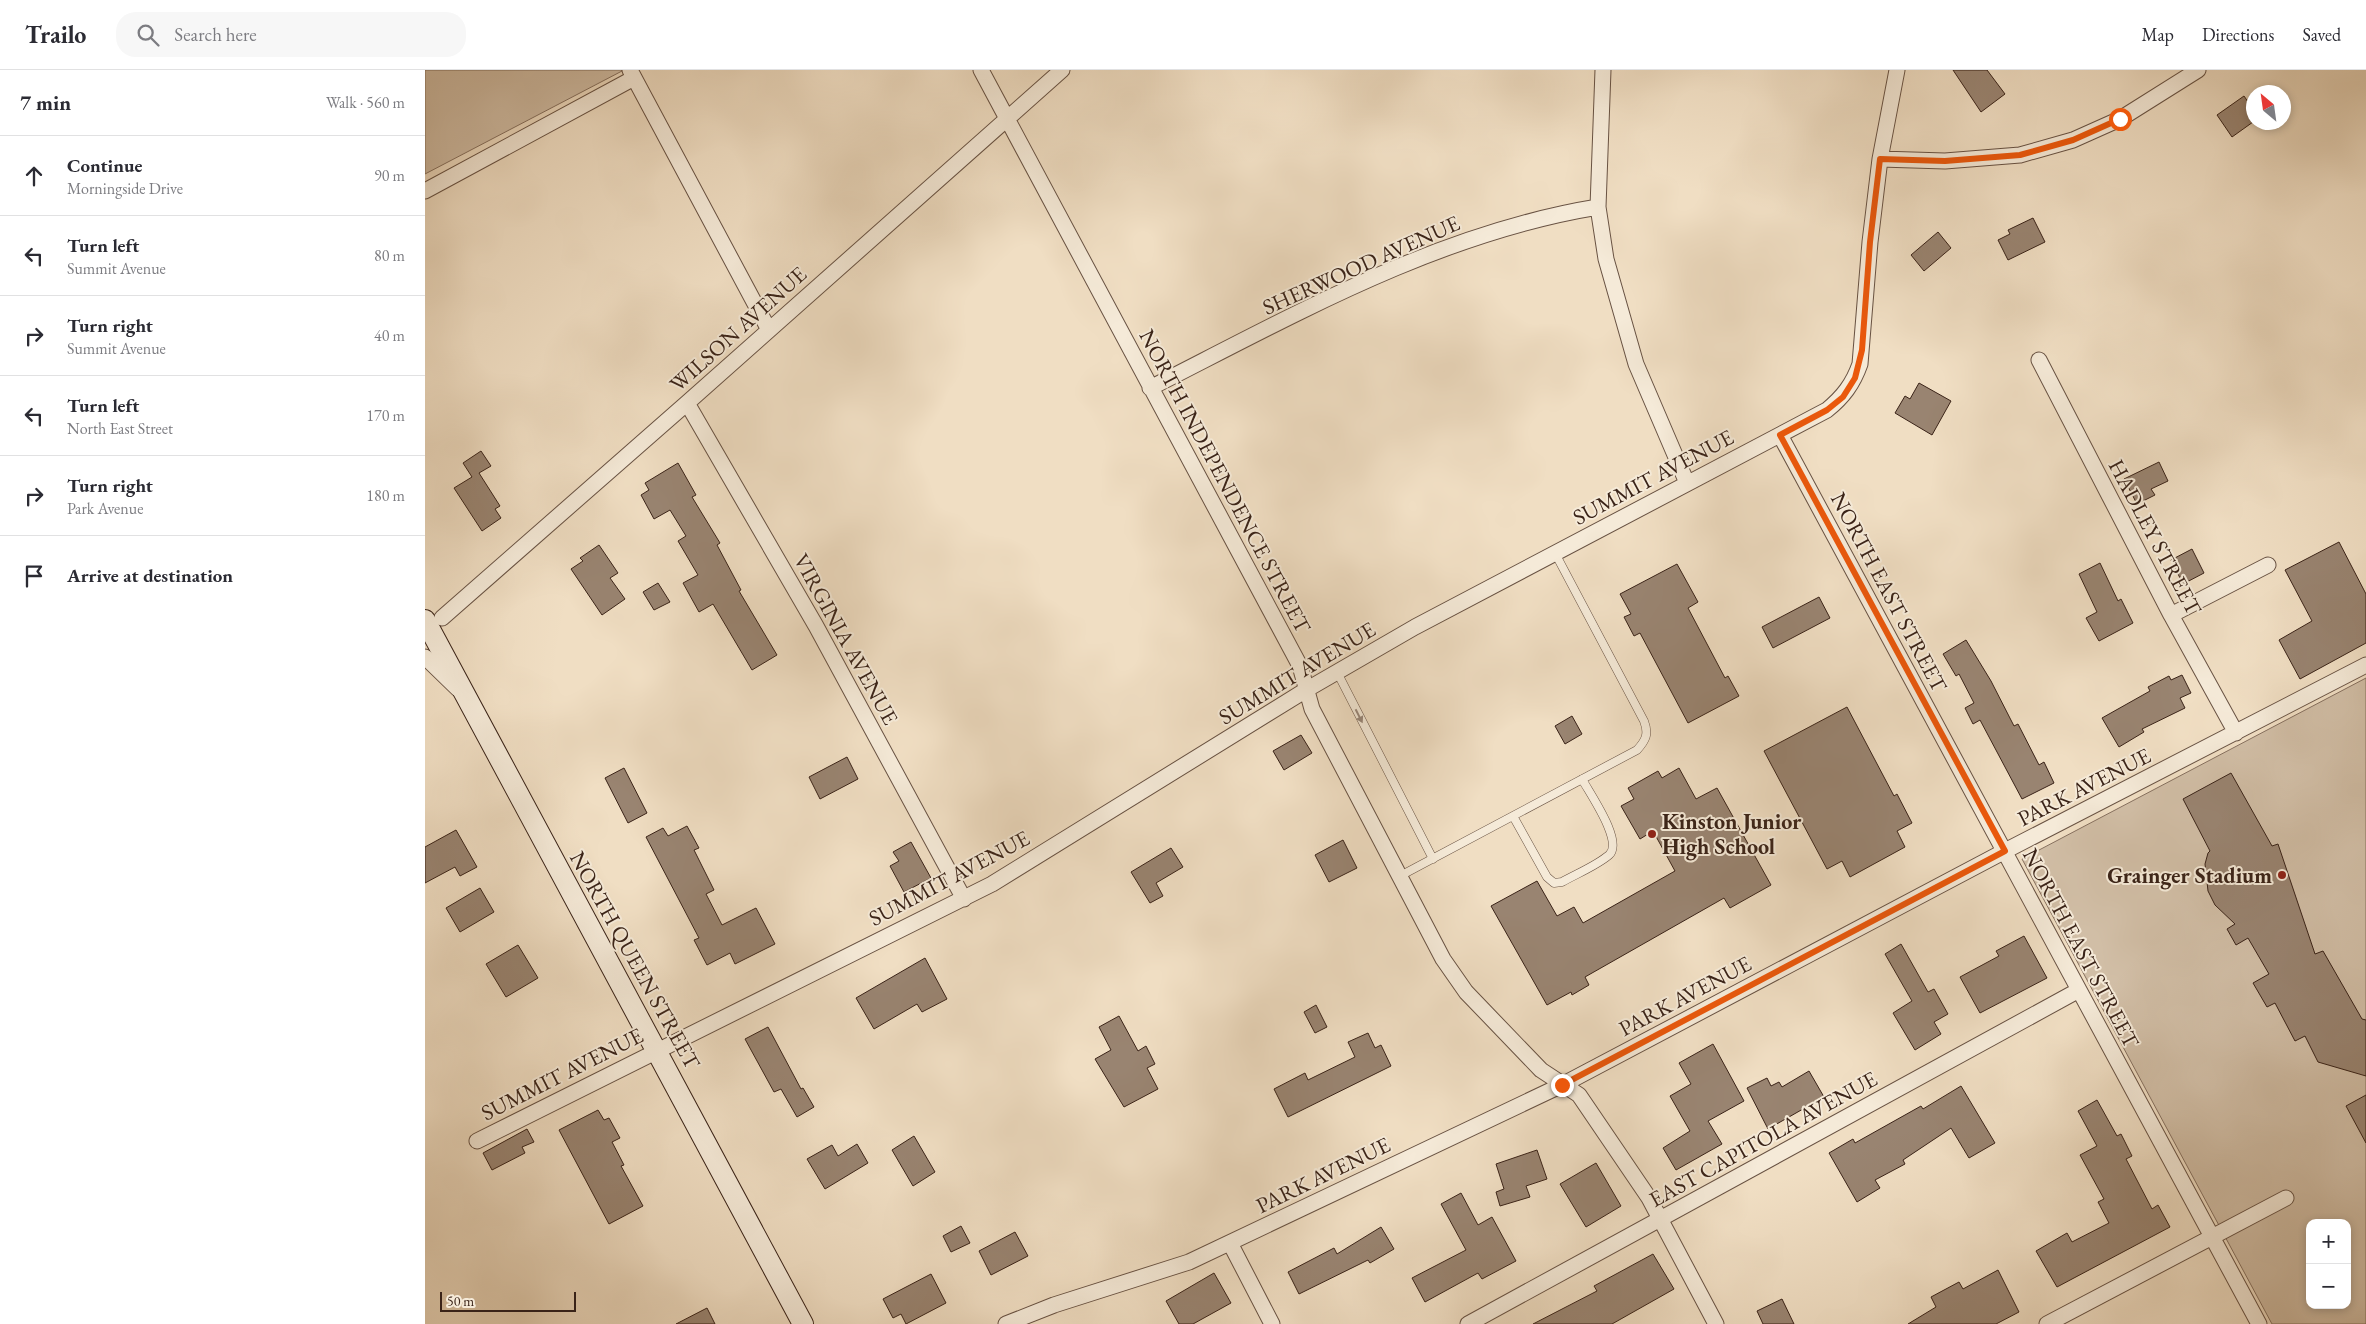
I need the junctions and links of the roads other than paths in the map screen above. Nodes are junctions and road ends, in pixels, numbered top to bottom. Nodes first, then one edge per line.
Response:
1 (981, 70) edge
2 (1062, 70) edge
3 (1603, 70) edge
4 (1897, 70) edge
5 (2198, 70) edge
6 (632, 74) edge
7 (1007, 118) junction
8 (1880, 159) junction
9 (425, 191) edge
10 (1599, 207) junction
11 (769, 330) junction
12 (2039, 360) dead end
13 (1150, 388) junction
14 (687, 404) junction
15 (1780, 435) junction
16 (1687, 483) junction
17 (1555, 553) junction
18 (2268, 566) dead end
19 (2171, 615) junction
20 (433, 619) edge
21 (425, 657) edge
22 (2366, 665) edge
23 (1337, 672) junction
24 (1307, 690) junction
25 (463, 693) junction
26 (2236, 733) junction
27 (1582, 779) junction
28 (1513, 816) junction
29 (2005, 851) junction
30 (1433, 859) junction
31 (1400, 876) junction
32 (964, 899) junction
33 (2079, 990) junction
34 (657, 1050) junction
35 (1562, 1085) junction
36 (477, 1141) dead end
37 (2286, 1198) dead end
38 (1660, 1219) junction
39 (2212, 1237) junction
40 (1230, 1243) junction
41 (803, 1324) edge
42 (1006, 1324) edge
43 (1272, 1324) edge
44 (1469, 1324) edge
45 (1716, 1324) edge
46 (2047, 1324) edge
47 (2259, 1324) edge

1 - 7 street, NORTH INDEPENDENCE STREET
2 - 7 street, WILSON AVENUE
3 - 10 street
4 - 8 street, SUMMIT AVENUE
5 - 8 street
6 - 9 street
6 - 11 street
7 - 11 street, WILSON AVENUE
7 - 13 street, NORTH INDEPENDENCE STREET
8 - 15 street, SUMMIT AVENUE
10 - 13 street, SHERWOOD AVENUE
10 - 16 street
11 - 14 street, WILSON AVENUE
12 - 19 street, HADLEY STREET
13 - 24 street, NORTH INDEPENDENCE STREET
14 - 20 street, WILSON AVENUE
14 - 32 street, VIRGINIA AVENUE
15 - 16 street, SUMMIT AVENUE
15 - 29 street, NORTH EAST STREET
16 - 17 street, SUMMIT AVENUE
17 - 23 street, SUMMIT AVENUE
17 - 27 lane
18 - 19 street
19 - 26 street, HADLEY STREET
20 - 25 main road, NORTH QUEEN STREET
21 - 25 street
22 - 26 street, PARK AVENUE
23 - 24 street, SUMMIT AVENUE
23 -> 30 lane
24 - 31 street, NORTH INDEPENDENCE STREET
24 - 32 street, SUMMIT AVENUE
25 - 34 main road, NORTH QUEEN STREET
26 - 29 street, PARK AVENUE
27 - 28 lane
27 - 28 lane
28 - 30 lane
29 - 33 street, NORTH EAST STREET
29 - 35 street, PARK AVENUE
30 - 31 lane
31 - 35 street, NORTH INDEPENDENCE STREET
32 - 34 street, SUMMIT AVENUE
33 - 38 street, EAST CAPITOLA AVENUE
33 - 39 street, NORTH EAST STREET
34 - 36 street, SUMMIT AVENUE
34 - 41 main road, NORTH QUEEN STREET
35 - 38 street, NORTH INDEPENDENCE STREET
35 - 40 street, PARK AVENUE
37 - 39 street
38 - 44 street, EAST CAPITOLA AVENUE
38 - 45 street, NORTH INDEPENDENCE STREET
39 - 46 street
39 - 47 street, NORTH EAST STREET
40 - 42 street, PARK AVENUE
40 - 43 street

